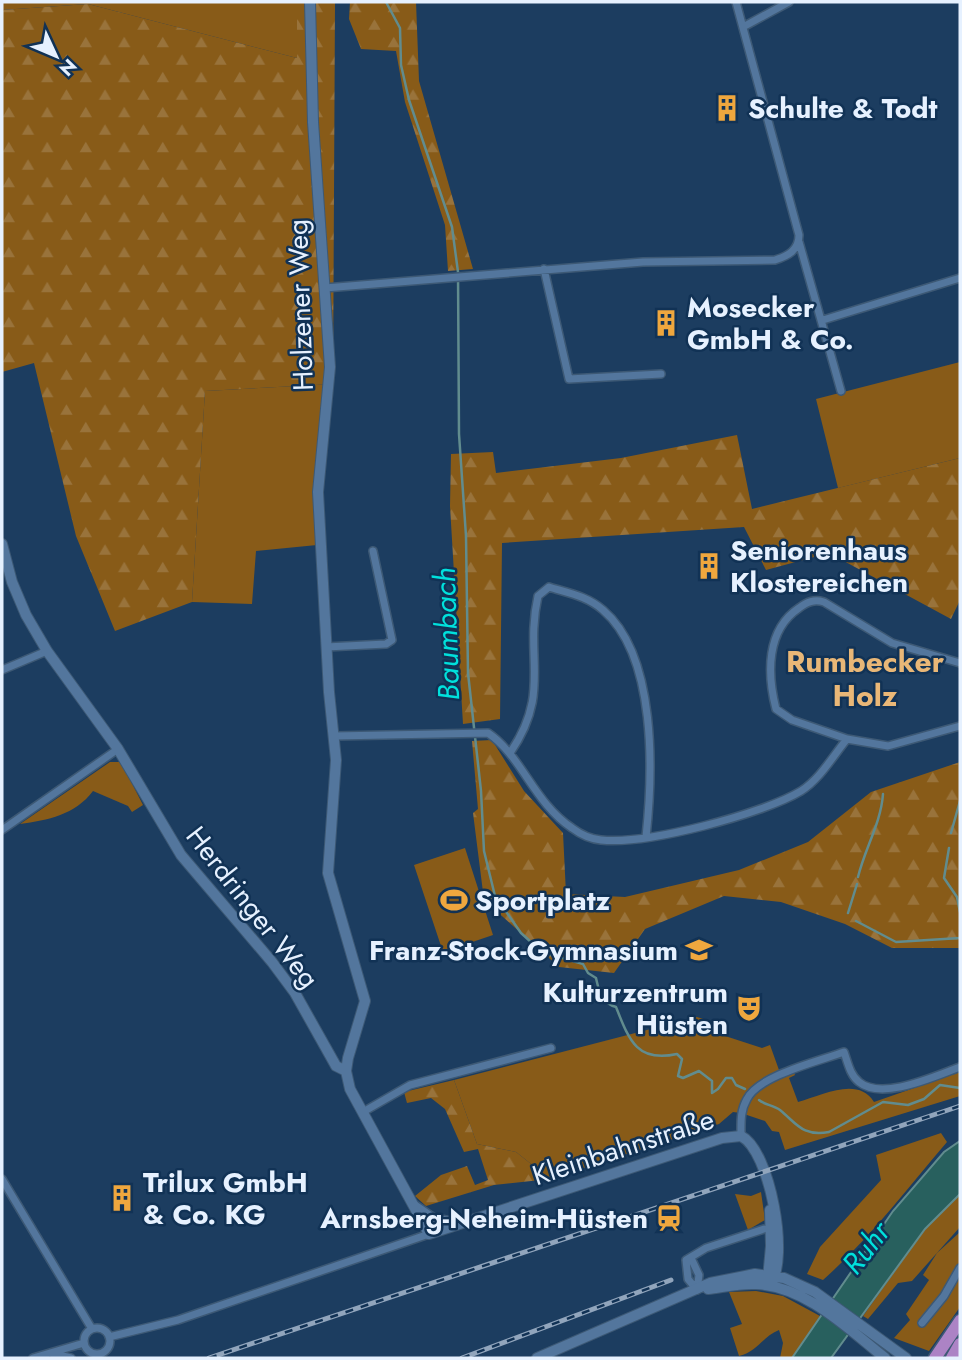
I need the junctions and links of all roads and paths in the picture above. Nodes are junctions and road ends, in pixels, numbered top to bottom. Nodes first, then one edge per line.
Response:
1 (310, 2) edge
2 (736, 2) edge
3 (789, 2) edge
4 (743, 27) junction
5 (799, 241) junction
6 (544, 270) junction
7 (960, 278) edge
8 (325, 288) junction
9 (823, 320) junction
10 (661, 374) dead end
11 (841, 391) dead end
12 (2, 544) edge
13 (373, 551) dead end
14 (326, 647) junction
15 (47, 651) junction
16 (960, 663) edge
17 (2, 670) edge
18 (960, 726) edge
19 (334, 736) junction
20 (847, 739) junction
21 (118, 749) junction
22 (510, 753) junction
23 (2, 830) edge
24 (646, 837) junction
25 (551, 1048) dead end
26 (960, 1067) edge
27 (346, 1072) junction
28 (363, 1112) junction
29 (741, 1136) junction
30 (2, 1179) edge
31 (413, 1203) junction
32 (462, 1223) junction
33 (764, 1229) dead end
34 (429, 1234) junction
35 (689, 1259) junction
36 (960, 1268) edge
37 (775, 1280) junction
38 (697, 1290) junction
39 (960, 1321) edge
40 (922, 1323) dead end
41 (92, 1329) junction
42 (862, 1334) junction
43 (109, 1337) junction
44 (84, 1343) junction
45 (50, 1353) junction
46 (98, 1356) edge
47 (33, 1358) edge
48 (71, 1358) edge
49 (537, 1358) edge
50 (885, 1358) edge
51 (906, 1358) edge
52 (935, 1358) edge

1 - 8 main road, Holzener Weg
2 - 4 street
3 - 4 street
4 - 5 street
5 - 6 street
5 - 9 street
6 - 8 street
6 - 10 street
7 - 9 street
8 - 14 main road, Holzener Weg
9 - 11 street
12 - 15 main road, Herdringer Weg
13 - 14 street
14 - 19 main road, Holzener Weg
15 - 17 street
15 - 21 main road, Herdringer Weg
16 - 20 street
18 - 20 street
19 - 22 street
19 - 27 main road, Holzener Weg
20 - 24 street
21 - 23 street
21 - 27 main road, Herdringer Weg
22 - 24 street
22 - 24 street
25 - 28 street
26 - 29 street
27 - 28 main road, Herdringer Weg
28 - 31 main road, Herdringer Weg
29 - 32 main road, Kleinbahnstraße
29 - 37 main road, Kleinbahnstraße
30 - 41 street
31 - 32 street
31 - 34 main road, Herdringer Weg
32 - 34 main road, Kleinbahnstraße
33 - 35 street
34 - 43 street, Kleinbahnstraße
35 - 38 street
35 - 38 street
36 - 40 street
37 - 38 main road
37 - 42 main road
38 - 49 main road
39 - 52 highway
41 - 43 street
41 - 44 street
42 - 50 main road
42 - 51 main road
43 - 46 street
44 - 45 street
44 - 46 street
45 - 47 street
45 - 48 street

